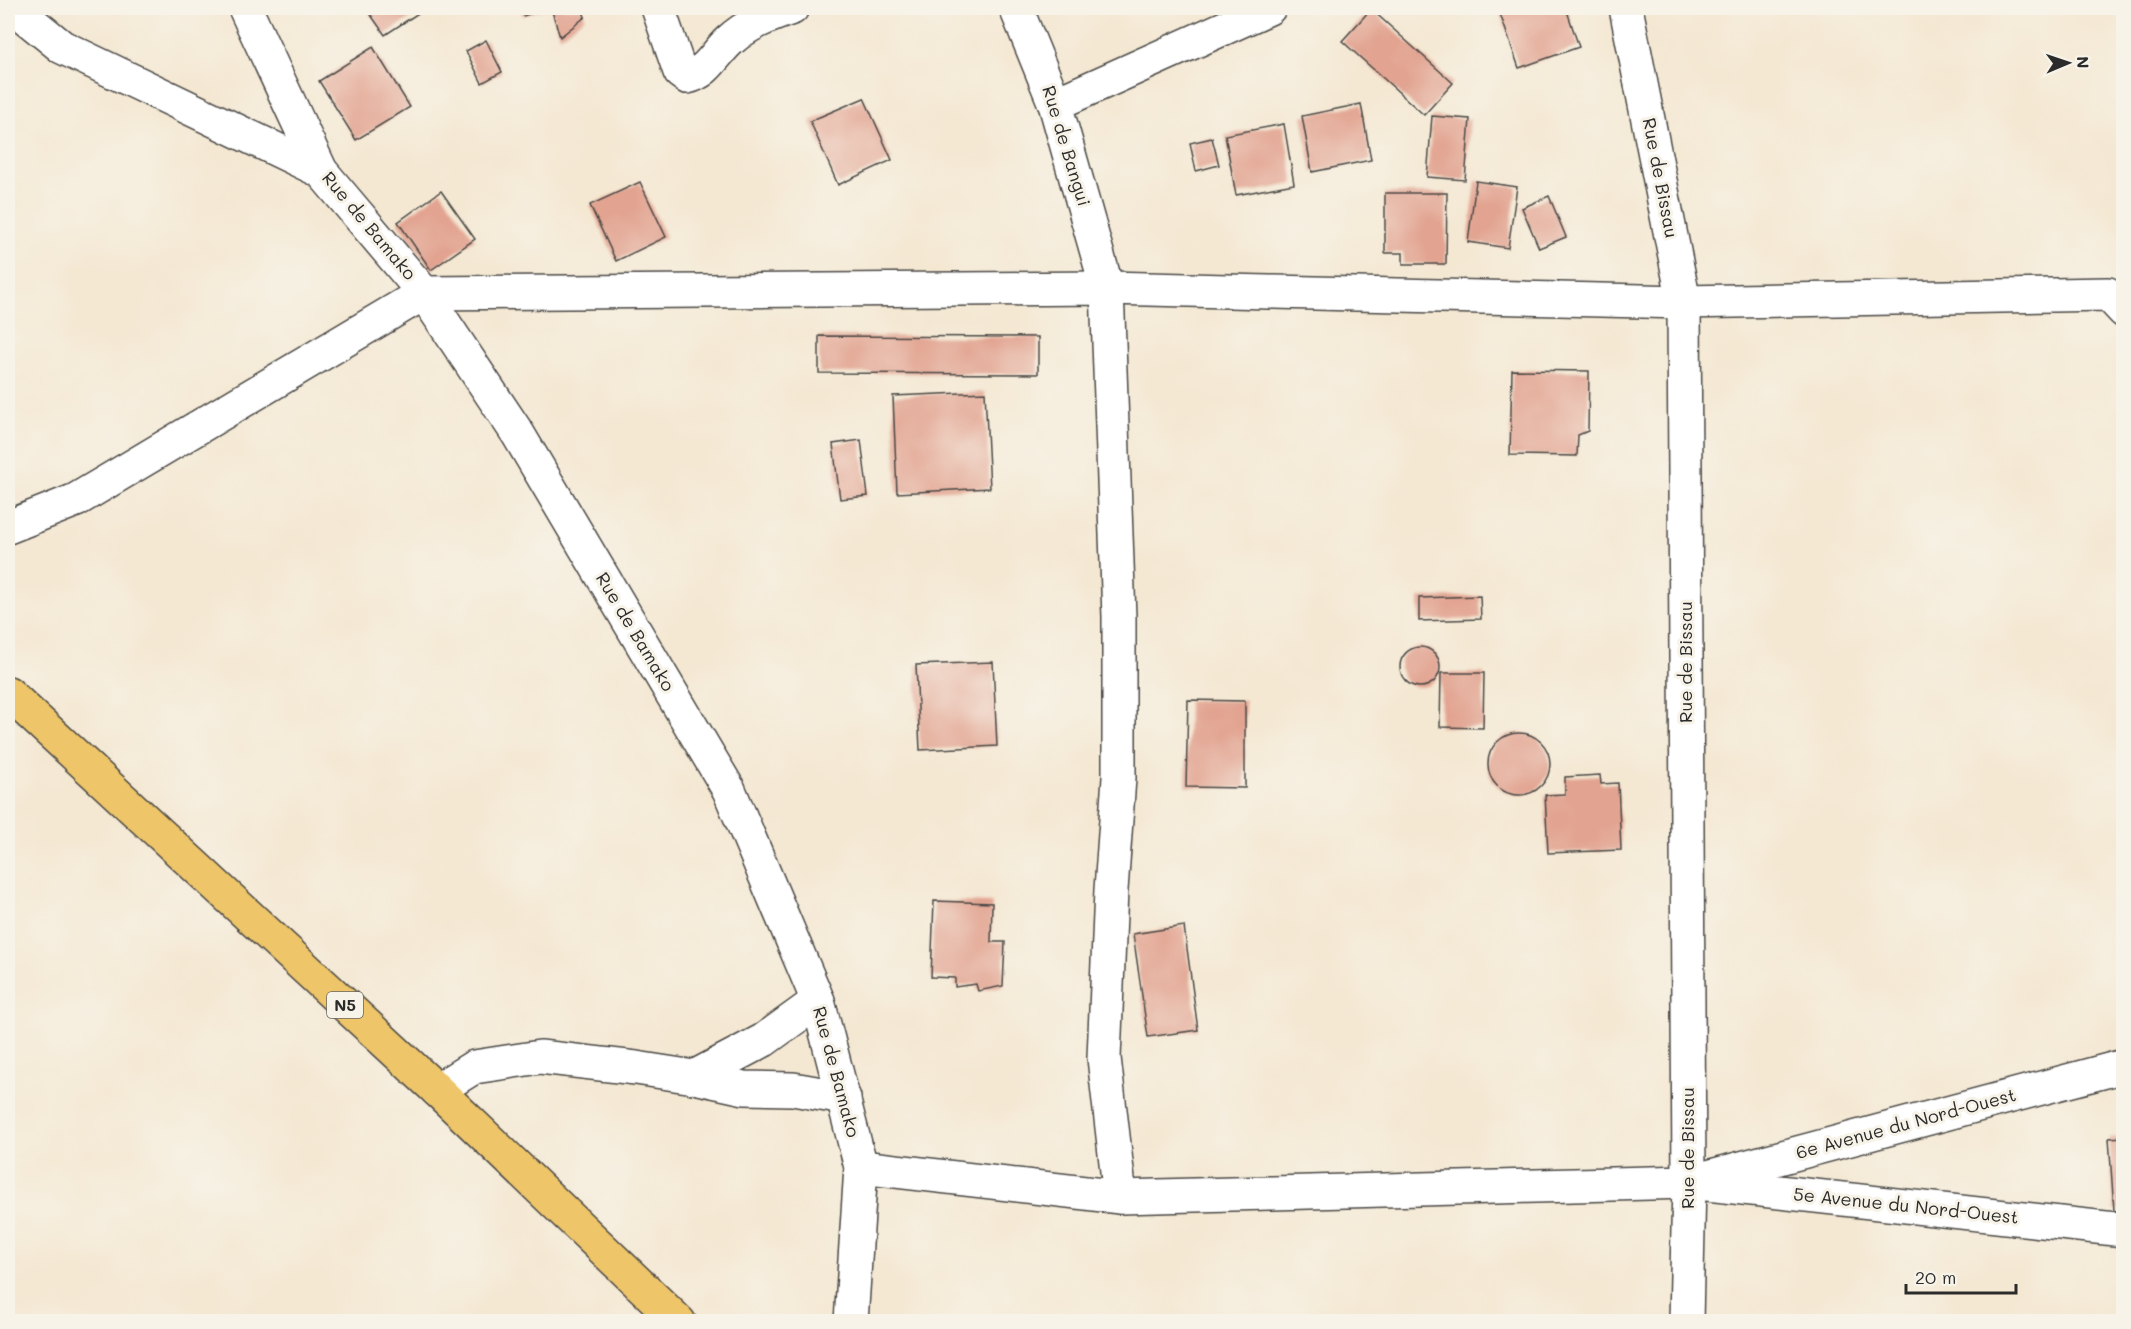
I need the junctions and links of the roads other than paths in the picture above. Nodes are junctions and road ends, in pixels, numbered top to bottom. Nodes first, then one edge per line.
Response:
1 (14, 8) edge
2 (245, 8) edge
3 (658, 8) edge
4 (792, 8) edge
5 (1016, 8) edge
6 (1269, 8) edge
7 (1626, 8) edge
8 (1055, 104) junction
9 (321, 171) junction
10 (1107, 288) junction
11 (424, 293) junction
12 (1684, 302) junction
13 (2124, 311) edge
14 (8, 527) edge
15 (8, 693) edge
16 (818, 1001) junction
17 (2124, 1066) edge
18 (694, 1077) junction
19 (437, 1090) junction
20 (844, 1098) junction
21 (861, 1167) junction
22 (1689, 1182) junction
23 (1120, 1197) junction
24 (2124, 1230) edge
25 (679, 1322) edge
26 (851, 1322) edge
27 (1686, 1322) edge

1 - 9 street
2 - 9 street, Rue de Bamako
3 - 4 street
5 - 8 street, Rue de Bangui
6 - 8 street
7 - 12 street, Rue de Bissau
8 - 10 street, Rue de Bangui
9 - 11 street, Rue de Bamako
10 - 11 street
10 - 12 street
10 - 23 street, Rue de Bangui
11 - 14 street
11 - 16 street, Rue de Bamako
12 - 13 street
12 - 22 street, Rue de Bissau
15 - 19 highway, N5
16 - 18 street
16 - 20 street, Rue de Bamako
17 - 22 street, 6e Avenue du Nord-Ouest
18 - 19 street
18 - 20 street
19 - 25 highway, N5
20 - 21 street, Rue de Bamako
21 - 23 street
21 - 26 street, Rue de Bamako
22 - 23 street
22 - 24 street, 5e Avenue du Nord-Ouest
22 - 27 street, Rue de Bissau

